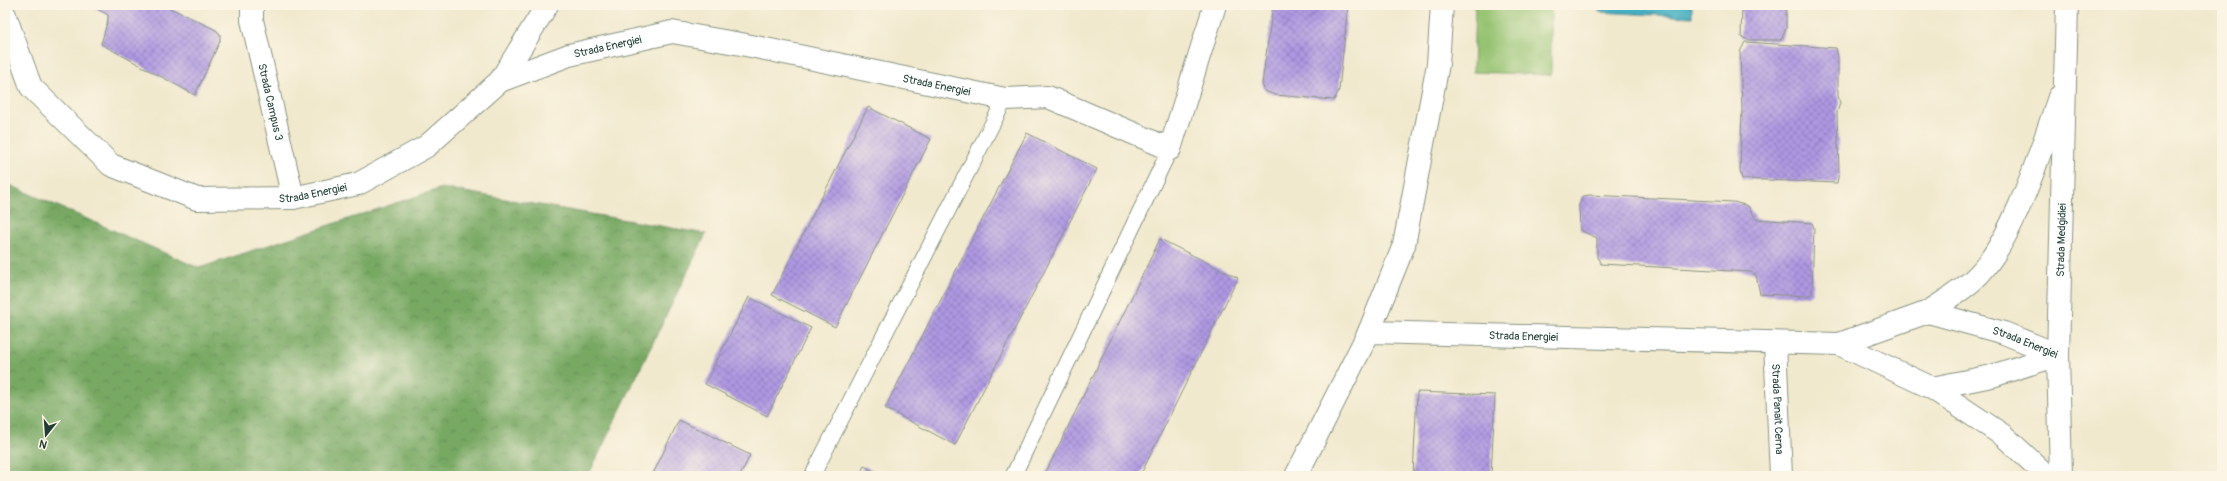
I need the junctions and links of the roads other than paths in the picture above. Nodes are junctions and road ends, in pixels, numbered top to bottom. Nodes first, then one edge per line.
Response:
1 (252, 5) edge
2 (547, 5) edge
3 (1215, 5) edge
4 (1442, 5) edge
5 (2067, 5) edge
6 (5, 16) edge
7 (2067, 75) junction
8 (500, 81) junction
9 (1005, 99) junction
10 (1170, 149) junction
11 (293, 198) junction
12 (1928, 312) junction
13 (1369, 332) junction
14 (1775, 343) junction
15 (1839, 344) junction
16 (2058, 355) junction
17 (1932, 388) junction
18 (812, 476) edge
19 (1013, 476) edge
20 (1296, 476) edge
21 (1781, 476) edge
22 (2047, 476) edge
23 (2061, 476) edge

1 - 11 street, Strada Campus 3
2 - 8 street
3 - 10 street
4 - 13 street
5 - 7 street, Strada Medgidiei
6 - 11 street, Strada Energiei
7 - 12 street
7 - 16 street, Strada Medgidiei
8 - 9 street, Strada Energiei
8 - 11 street, Strada Energiei
9 - 10 street, Strada Energiei
9 - 18 lane
10 - 19 lane
12 - 15 street, Strada Energiei
12 - 16 street, Strada Energiei
13 - 14 street, Strada Energiei
13 - 20 street
14 - 15 street, Strada Energiei
14 - 21 street, Strada Panait Cerna
15 - 17 street, Strada Energiei
16 - 17 street, Strada Energiei
16 - 23 street, Strada Medgidiei
17 - 22 street

